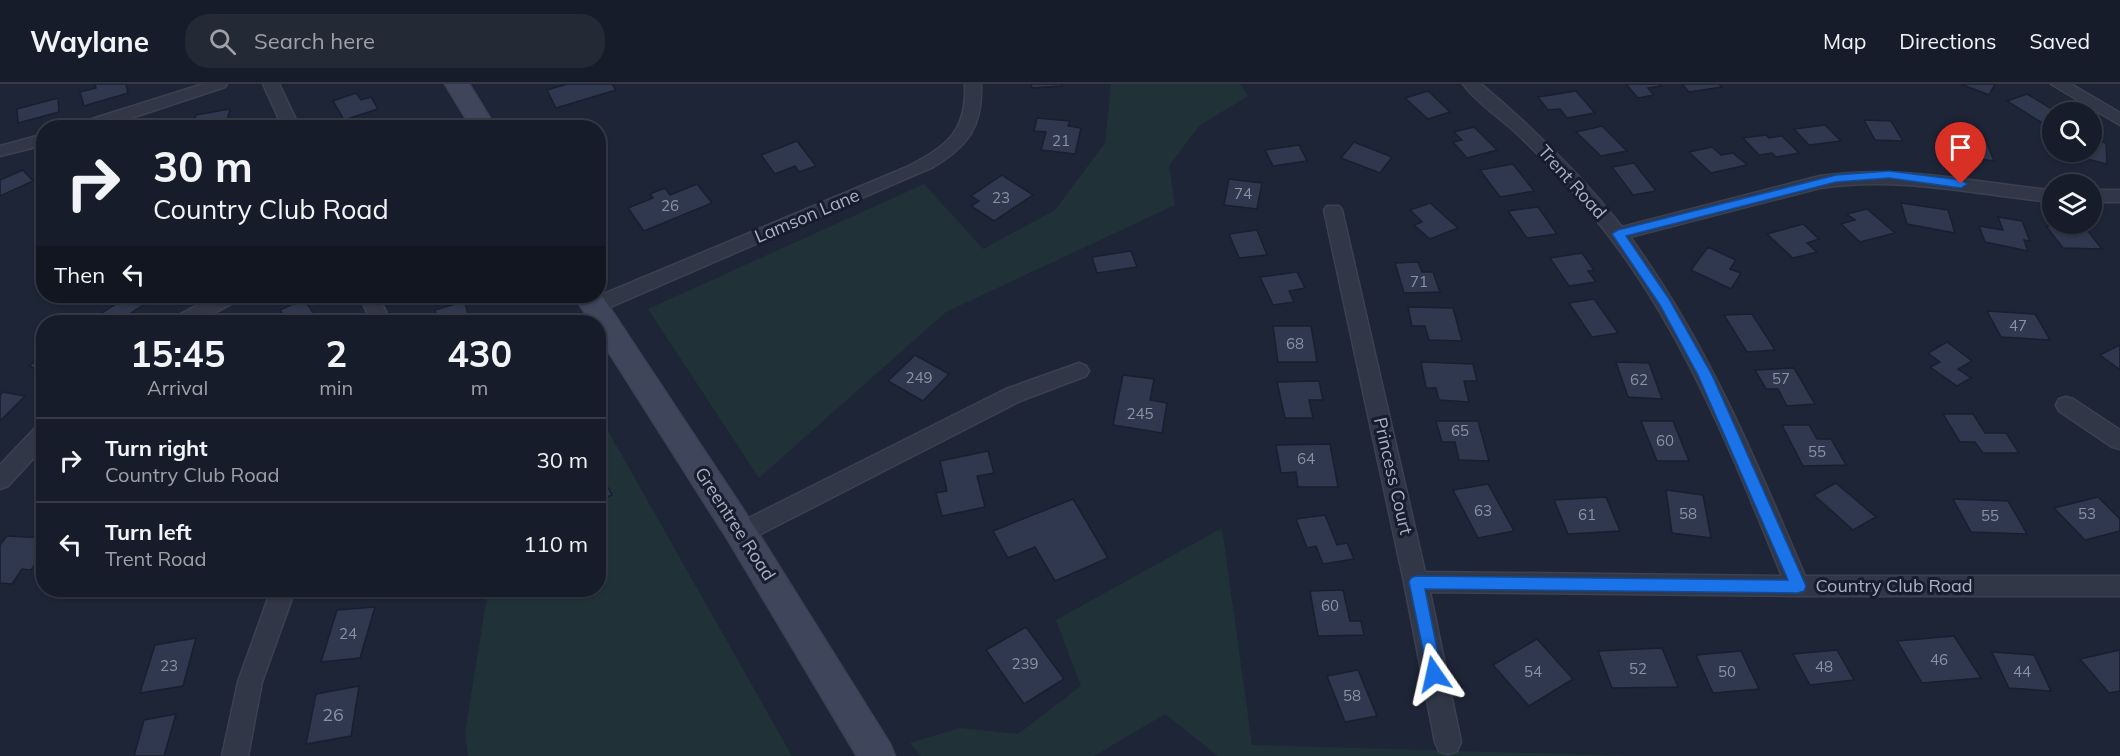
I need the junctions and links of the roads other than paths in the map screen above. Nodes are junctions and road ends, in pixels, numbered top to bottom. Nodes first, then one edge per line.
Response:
1 (219, 84) edge
2 (271, 84) edge
3 (457, 84) edge
4 (973, 84) edge
5 (2059, 84) edge
6 (1480, 86) edge
7 (107, 120) edge
8 (288, 120) edge
9 (479, 120) edge
10 (2120, 120) edge
11 (36, 141) edge
12 (0, 151) edge
13 (2042, 195) edge
14 (2102, 196) edge
15 (2120, 196) edge
16 (1333, 210) dead end
17 (1618, 234) junction
18 (606, 295) edge
19 (217, 303) edge
20 (195, 315) edge
21 (606, 324) edge
22 (1079, 371) dead end
23 (2066, 405) dead end
24 (36, 441) edge
25 (2120, 441) edge
26 (0, 480) edge
27 (741, 533) junction
28 (1416, 582) junction
29 (1798, 586) junction
30 (2120, 586) edge
31 (280, 597) edge
32 (1448, 742) dead end
33 (235, 756) edge
34 (877, 756) edge

1 - 7 street
2 - 8 street
3 - 9 street
4 - 18 street, Lamson Lane
5 - 10 street
6 - 17 street, Trent Road
11 - 12 street
13 - 17 street
14 - 15 street
16 - 28 street, Princess Court
17 - 29 street, Trent Road
19 - 20 street
21 - 27 street, Greentree Road
22 - 27 street
23 - 25 street
24 - 26 street
27 - 34 street, Greentree Road
28 - 29 street, Country Club Road
28 - 32 street, Princess Court
29 - 30 street, Country Club Road
31 - 33 street

